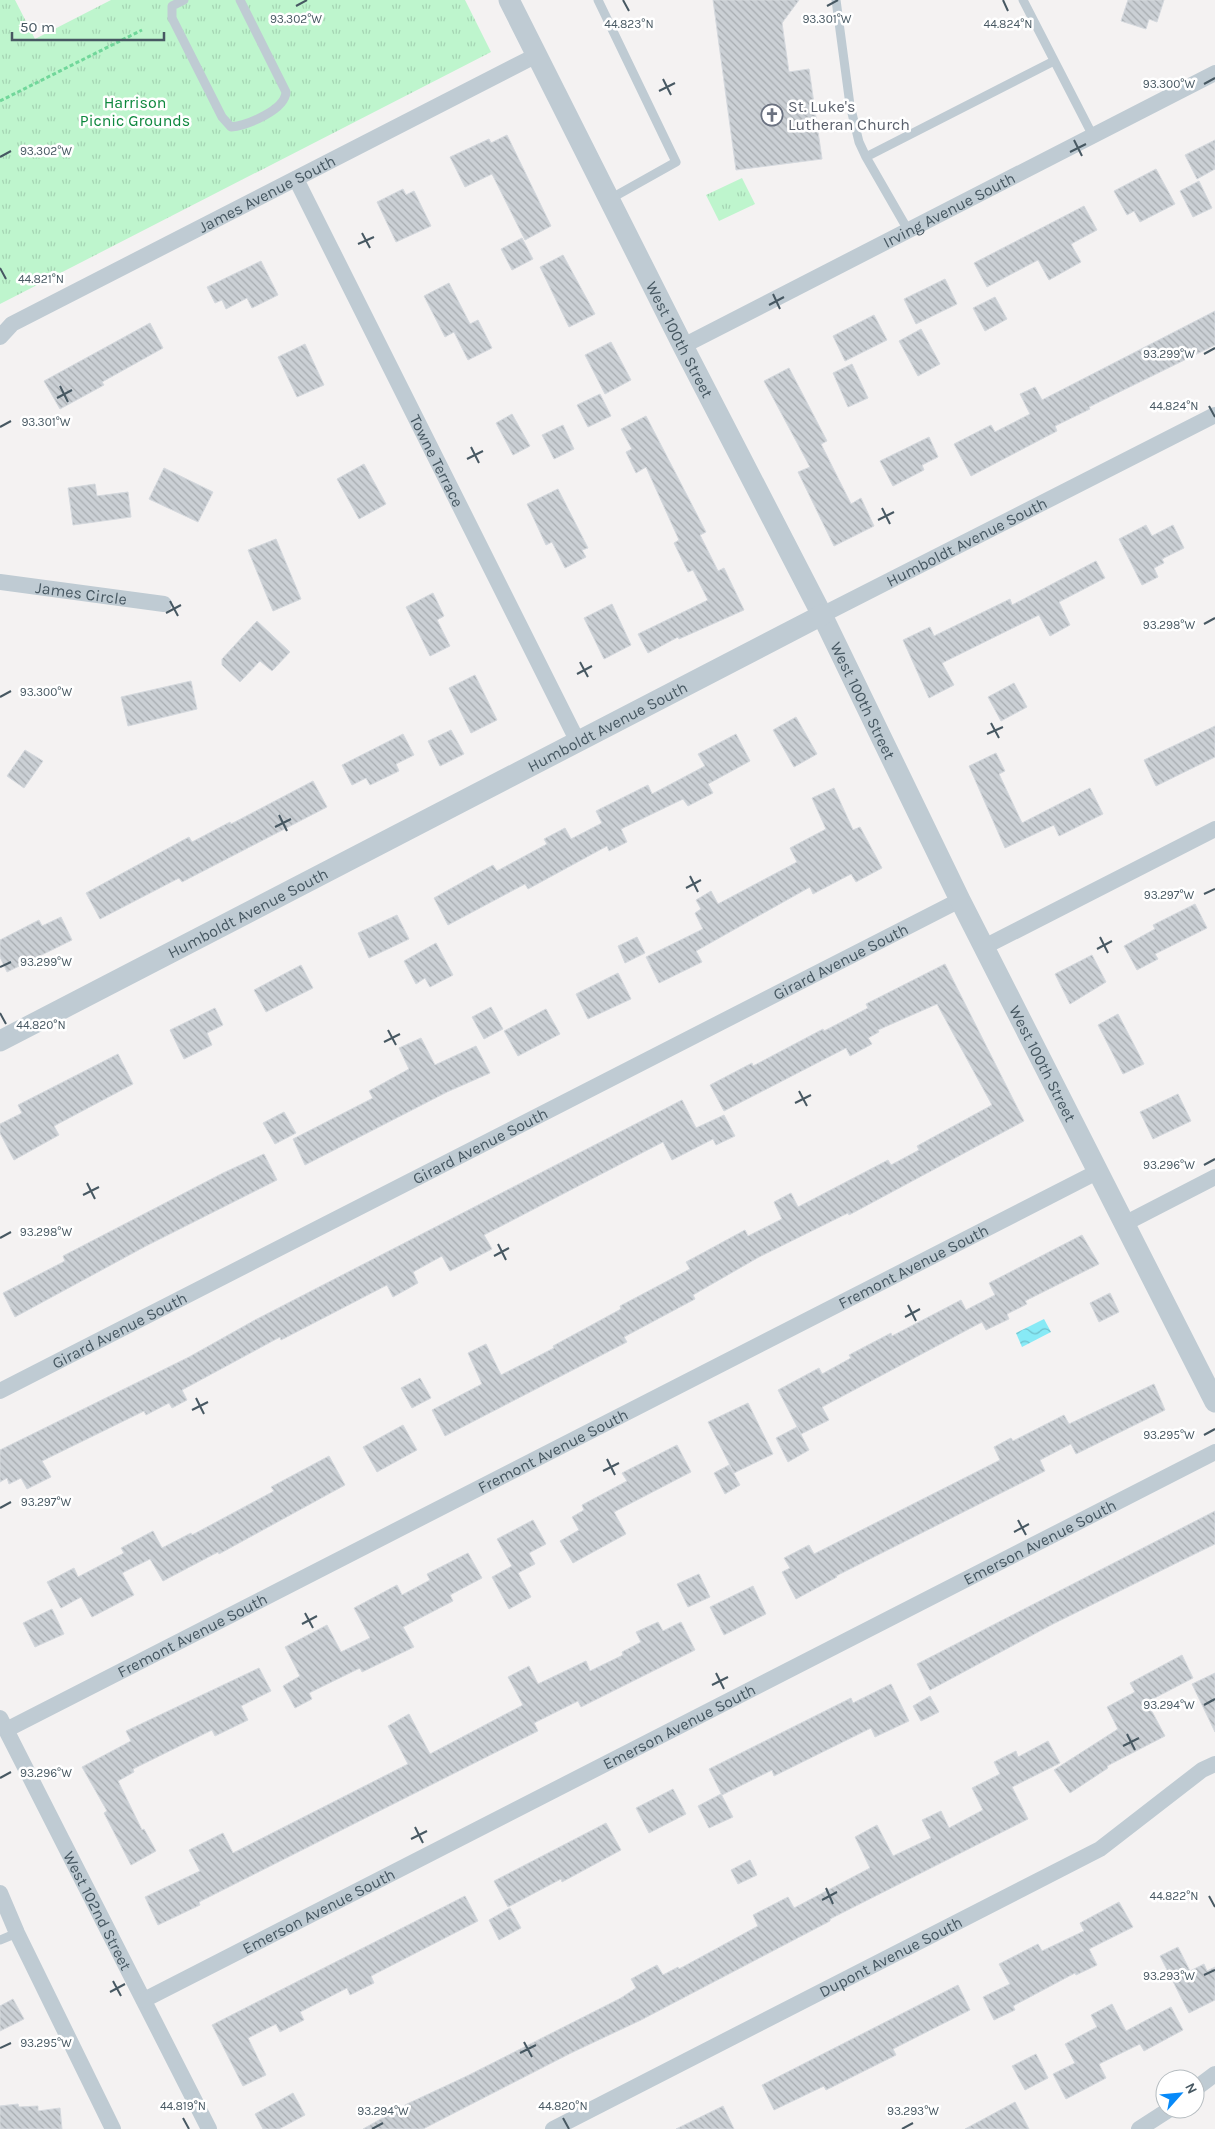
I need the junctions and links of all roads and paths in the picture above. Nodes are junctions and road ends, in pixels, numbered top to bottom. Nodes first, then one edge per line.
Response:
1 (184, 0) edge
2 (240, 0) edge
3 (509, 0) edge
4 (598, 0) edge
5 (836, 0) edge
6 (1023, 0) edge
7 (142, 30) dead end
8 (537, 55) junction
9 (1054, 61) junction
10 (1215, 73) edge
11 (0, 101) edge
12 (1092, 136) junction
13 (866, 157) junction
14 (296, 179) junction
15 (610, 200) junction
16 (908, 230) junction
17 (0, 337) edge
18 (683, 346) junction
19 (1215, 415) edge
20 (0, 582) edge
21 (164, 604) dead end
22 (822, 615) junction
23 (578, 742) junction
24 (1215, 829) edge
25 (960, 900) junction
26 (984, 947) junction
27 (0, 1041) edge
28 (1099, 1172) junction
29 (1215, 1177) edge
30 (1124, 1224) junction
31 (0, 1391) edge
32 (1215, 1402) edge
33 (1215, 1452) edge
34 (3, 1724) edge
35 (1215, 1764) edge
36 (0, 1893) edge
37 (17, 1933) junction
38 (0, 1940) edge
39 (144, 2000) junction
40 (1155, 2119) edge
41 (113, 2129) edge
42 (209, 2129) edge
43 (553, 2129) edge
44 (1139, 2129) edge

1 - 2 lane
3 - 8 street, West 100th Street
4 - 15 lane
5 - 13 lane
6 - 9 lane
7 - 11 path
8 - 14 street, James Avenue South
8 - 15 street, West 100th Street
9 - 12 lane
9 - 13 lane
10 - 12 street, Irving Avenue South
12 - 16 street, Irving Avenue South
13 - 16 lane
14 - 17 street, James Avenue South
14 - 23 street, Towne Terrace
15 - 18 street, West 100th Street
16 - 18 street, Irving Avenue South
18 - 22 street, West 100th Street
19 - 22 street, Humboldt Avenue South
20 - 21 street, James Circle
22 - 23 street, Humboldt Avenue South
22 - 25 street, West 100th Street
23 - 27 street, Humboldt Avenue South
24 - 26 street
25 - 26 street, West 100th Street
25 - 31 street, Girard Avenue South
26 - 28 street, West 100th Street
28 - 30 street, West 100th Street
28 - 34 street, Fremont Avenue South
29 - 30 street
30 - 32 street, West 100th Street
33 - 39 street, Emerson Avenue South
34 - 39 street, West 102nd Street
35 - 43 street, Dupont Avenue South
36 - 37 street
37 - 38 lane
37 - 41 street
39 - 42 street, West 102nd Street
40 - 44 street

